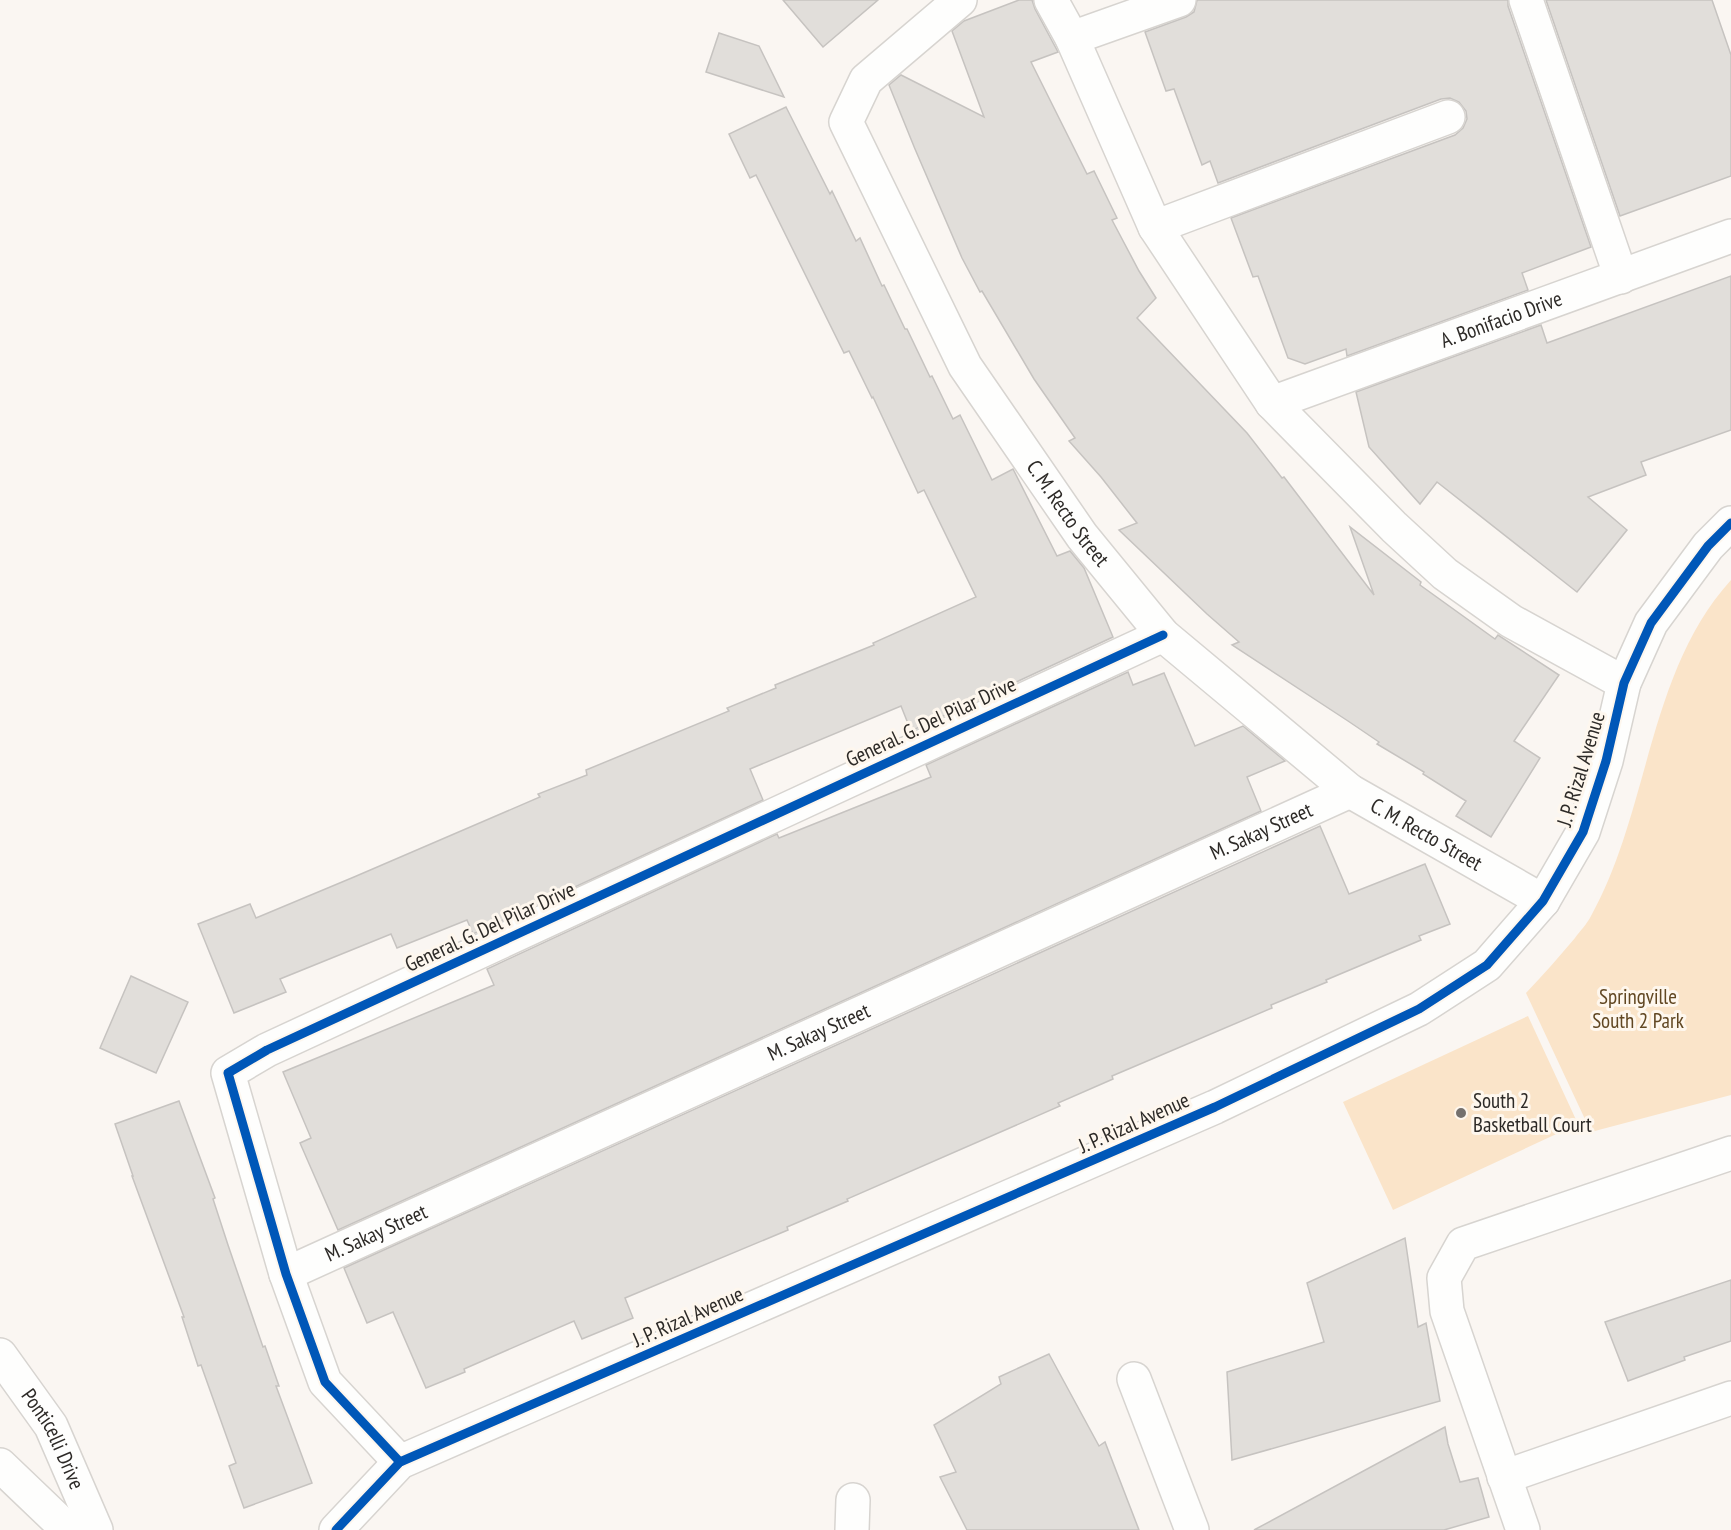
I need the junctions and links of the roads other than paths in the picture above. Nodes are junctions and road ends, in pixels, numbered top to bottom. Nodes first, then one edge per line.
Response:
1 (960, 0) edge
2 (1051, 0) edge
3 (1179, 0) edge
4 (1526, 0) edge
5 (1072, 38) junction
6 (1448, 117) dead end
7 (1155, 227) junction
8 (1731, 236) edge
9 (1621, 277) junction
10 (1272, 403) junction
11 (1731, 523) edge
12 (1163, 635) junction
13 (1624, 683) junction
14 (1350, 791) junction
15 (1542, 901) junction
16 (1731, 1153) edge
17 (286, 1274) junction
18 (0, 1355) edge
19 (1134, 1379) dead end
20 (1731, 1398) edge
21 (400, 1462) junction
22 (0, 1465) edge
23 (1504, 1477) junction
24 (68, 1530) edge
25 (96, 1530) edge
26 (336, 1530) edge
27 (1192, 1530) edge
28 (1523, 1530) edge

1 - 12 street, C. M. Recto Street
2 - 5 street
3 - 5 street
4 - 9 street
5 - 7 street
6 - 7 street
7 - 10 street
8 - 9 street, A. Bonifacio Drive
9 - 10 street, A. Bonifacio Drive
10 - 13 street
11 - 13 street, J. P. Rizal Avenue
12 - 14 street, C. M. Recto Street
12 - 17 street, General. G. Del Pilar Drive
13 - 15 street, J. P. Rizal Avenue
14 - 15 street, C. M. Recto Street
14 - 17 street, M. Sakay Street
15 - 21 street, J. P. Rizal Avenue
16 - 23 street
17 - 21 street, General. G. Del Pilar Drive
18 - 25 street, Ponticelli Drive
19 - 27 street
20 - 23 street
21 - 26 street, J. P. Rizal Avenue
22 - 24 street, Ponticelli Drive
23 - 28 street

